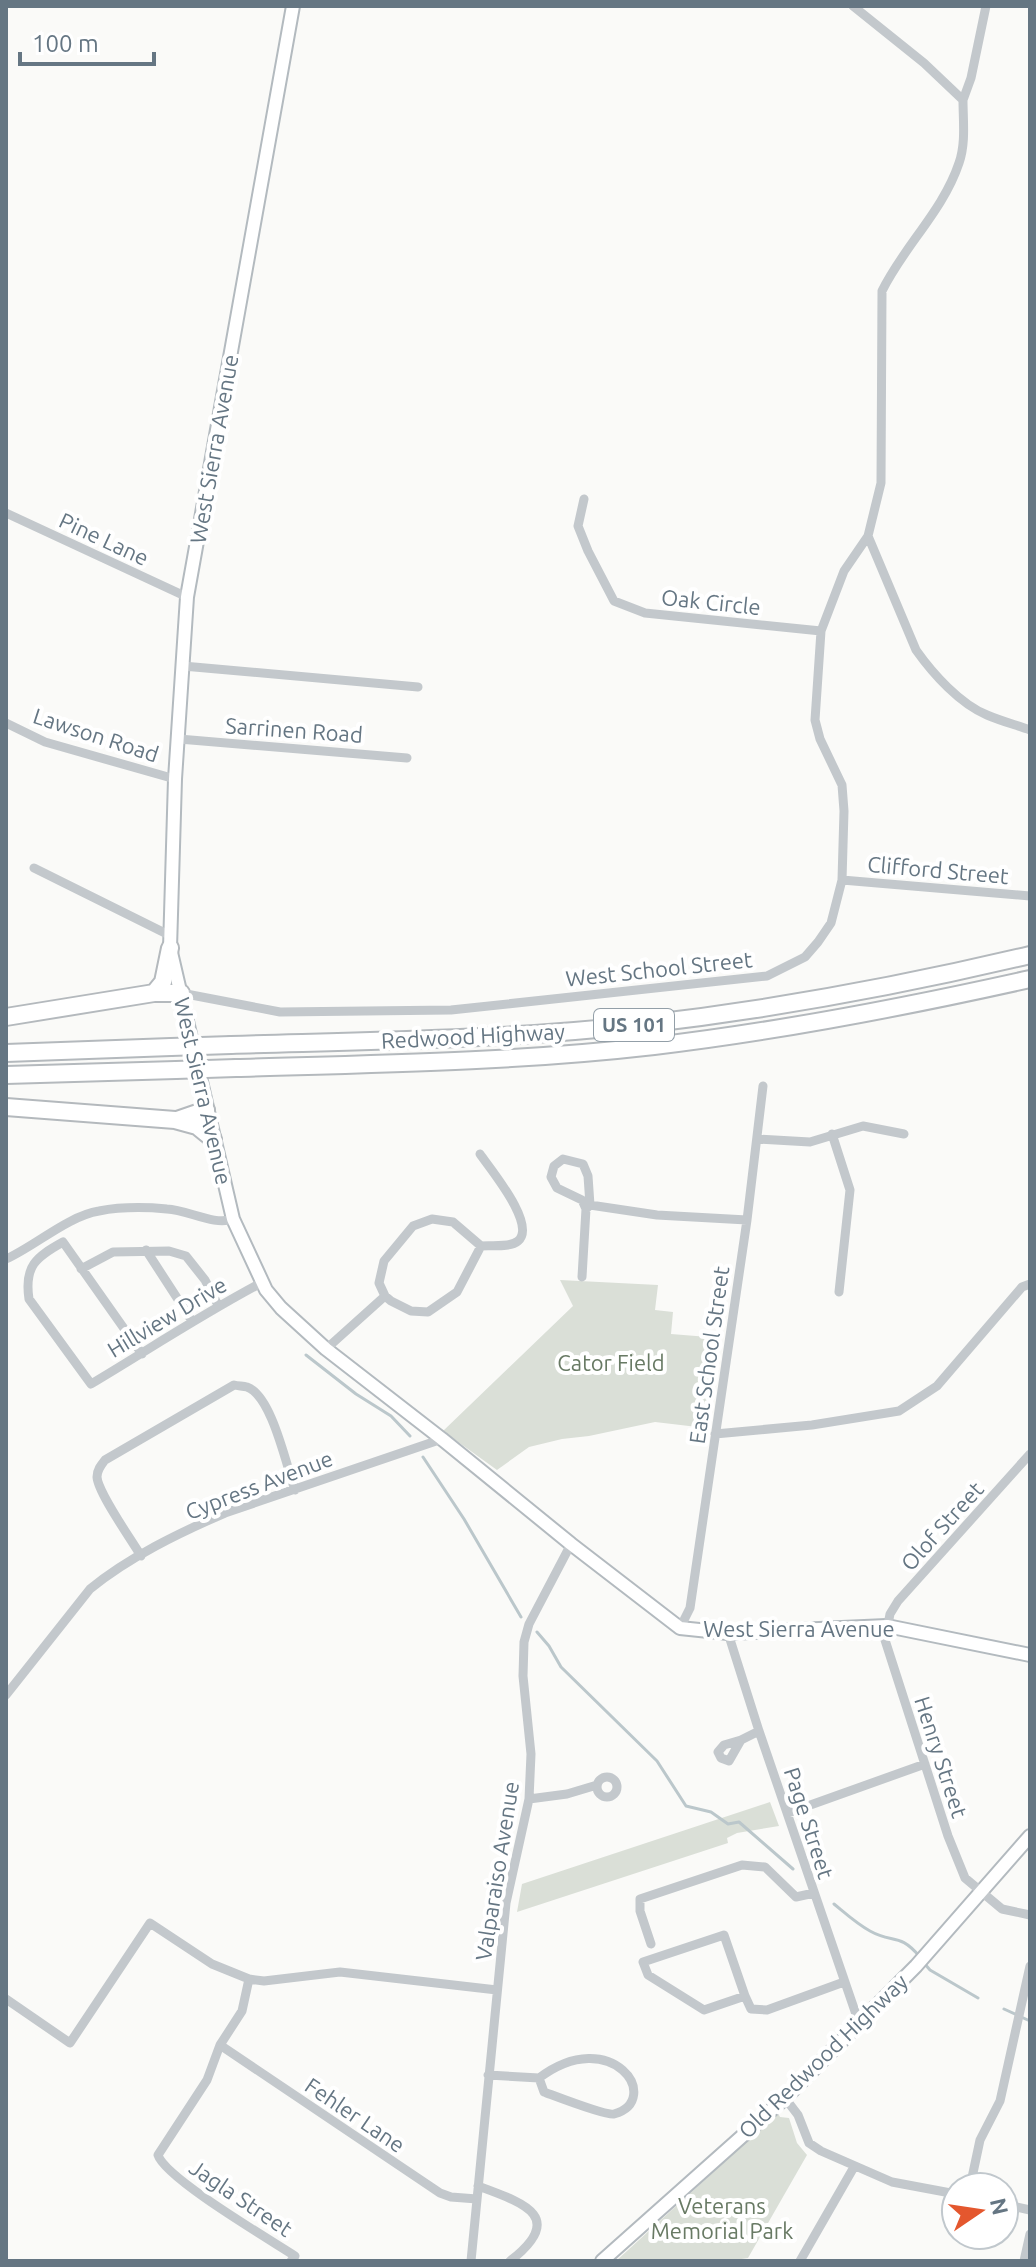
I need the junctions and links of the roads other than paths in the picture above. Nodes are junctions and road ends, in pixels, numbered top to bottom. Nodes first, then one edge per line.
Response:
1 (293, 6) edge
2 (853, 6) edge
3 (986, 6) edge
4 (963, 100) junction
5 (584, 499) dead end
6 (6, 513) edge
7 (868, 536) junction
8 (187, 597) junction
9 (821, 631) junction
10 (183, 666) junction
11 (418, 687) dead end
12 (6, 723) edge
13 (1030, 730) edge
14 (179, 739) junction
15 (407, 758) dead end
16 (175, 779) junction
17 (34, 868) dead end
18 (842, 880) junction
19 (1030, 896) edge
20 (169, 941) junction
21 (1030, 955) edge
22 (1030, 979) edge
23 (154, 993) junction
24 (181, 993) junction
25 (6, 1017) edge
26 (6, 1053) edge
27 (6, 1075) edge
28 (763, 1086) dead end
29 (6, 1107) edge
30 (206, 1110) junction
31 (175, 1120) junction
32 (832, 1134) junction
33 (904, 1134) dead end
34 (213, 1139) junction
35 (757, 1139) junction
36 (480, 1154) dead end
37 (588, 1207) junction
38 (233, 1219) junction
39 (747, 1220) junction
40 (481, 1246) junction
41 (146, 1250) junction
42 (6, 1259) edge
43 (81, 1269) junction
44 (582, 1277) dead end
45 (263, 1282) junction
46 (1030, 1284) edge
47 (839, 1292) dead end
48 (385, 1296) junction
49 (218, 1305) junction
50 (192, 1321) junction
51 (326, 1349) junction
52 (142, 1354) junction
53 (715, 1434) junction
54 (442, 1439) junction
55 (1030, 1454) edge
56 (295, 1490) junction
57 (571, 1544) junction
58 (141, 1556) junction
59 (887, 1626) junction
60 (680, 1628) junction
61 (728, 1633) junction
62 (1030, 1655) edge
63 (6, 1695) edge
64 (759, 1731) junction
65 (741, 1740) dead end
66 (925, 1764) junction
67 (597, 1785) dead end
68 (529, 1799) junction
69 (788, 1813) junction
70 (1030, 1836) edge
71 (981, 1891) junction
72 (814, 1893) junction
73 (1030, 1915) edge
74 (651, 1944) dead end
75 (1030, 1966) edge
76 (249, 1979) junction
77 (844, 1982) junction
78 (497, 1990) junction
79 (745, 1996) junction
80 (6, 1999) edge
81 (859, 2023) junction
82 (220, 2045) junction
83 (488, 2075) junction
84 (539, 2078) junction
85 (785, 2098) junction
86 (854, 2167) junction
87 (973, 2171) edge
88 (478, 2186) junction
89 (940, 2191) edge
90 (477, 2199) junction
91 (1030, 2234) edge
92 (296, 2259) edge
93 (471, 2261) edge
94 (510, 2261) edge
95 (602, 2261) edge
96 (800, 2261) edge
97 (1024, 2261) edge

1 - 8 main road, West Sierra Avenue
2 - 4 street
3 - 4 street, West School Street
4 - 7 street, West School Street
5 - 9 street, Oak Circle
6 - 8 street, Pine Lane
7 - 9 street, West School Street
7 - 13 street
8 - 10 main road, West Sierra Avenue
9 - 18 street, West School Street
10 - 11 street
10 - 14 main road, West Sierra Avenue
12 - 16 street, Lawson Road
14 - 15 street, Sarrinen Road
14 - 16 main road, West Sierra Avenue
16 - 20 main road, West Sierra Avenue
17 - 20 street
18 - 19 street, Clifford Street
18 - 24 street, West School Street
20 - 23 highway
20 - 24 main road, West Sierra Avenue
21 - 26 highway, Redwood Highway / US 101, bridge
22 - 27 highway, Redwood Highway / US 101, bridge
23 - 24 highway
23 - 25 highway
24 - 30 main road, West Sierra Avenue
28 - 35 street, East School Street
29 - 31 highway
30 - 31 highway
30 - 34 main road, West Sierra Avenue
31 - 34 highway
32 - 33 street
32 - 35 street
32 - 47 street
34 - 38 main road, West Sierra Avenue
35 - 39 street, East School Street
36 - 40 street
37 - 37 street
37 - 39 street
37 - 44 street
38 - 42 street
38 - 45 main road, West Sierra Avenue
39 - 53 street, East School Street
40 - 48 street
40 - 48 street
41 - 43 street
41 - 49 street
41 - 50 street
43 - 52 street
43 - 52 street, Hillview Drive
45 - 49 street, Hillview Drive
45 - 51 main road, West Sierra Avenue
46 - 53 street
48 - 51 street
49 - 50 street, Hillview Drive
50 - 52 street, Hillview Drive
51 - 54 main road, West Sierra Avenue
53 - 60 street, East School Street
54 - 56 street, Cypress Avenue
54 - 57 main road, West Sierra Avenue
55 - 59 street, Olof Street
56 - 58 street, Cypress Avenue
56 - 58 street
57 - 60 main road, West Sierra Avenue
57 - 68 street, Valparaiso Avenue
58 - 63 street, Cypress Avenue
59 - 61 main road, West Sierra Avenue
59 - 62 main road, West Sierra Avenue
59 - 66 street, Henry Street
60 - 61 main road, West Sierra Avenue
61 - 64 street, Page Street
64 - 65 street
64 - 69 street, Page Street
66 - 69 street
66 - 71 street, Henry Street
67 - 68 street
68 - 78 street, Valparaiso Avenue
69 - 72 street, Page Street
70 - 71 main road, Old Redwood Highway
71 - 73 street
71 - 81 main road, Old Redwood Highway
72 - 74 street
72 - 77 street, Page Street
75 - 87 street
76 - 78 street
76 - 80 street
76 - 82 street
77 - 79 street
77 - 81 street, Page Street
78 - 83 street, Valparaiso Avenue
79 - 79 street
81 - 85 main road, Old Redwood Highway
82 - 90 street, Fehler Lane
82 - 92 street, Jagla Street
83 - 84 street
83 - 88 street, Valparaiso Avenue
84 - 84 street
85 - 86 street
85 - 95 main road, Old Redwood Highway
86 - 89 street
86 - 96 street
88 - 90 street, Valparaiso Avenue
88 - 94 street
90 - 93 street, Valparaiso Avenue
91 - 97 street

